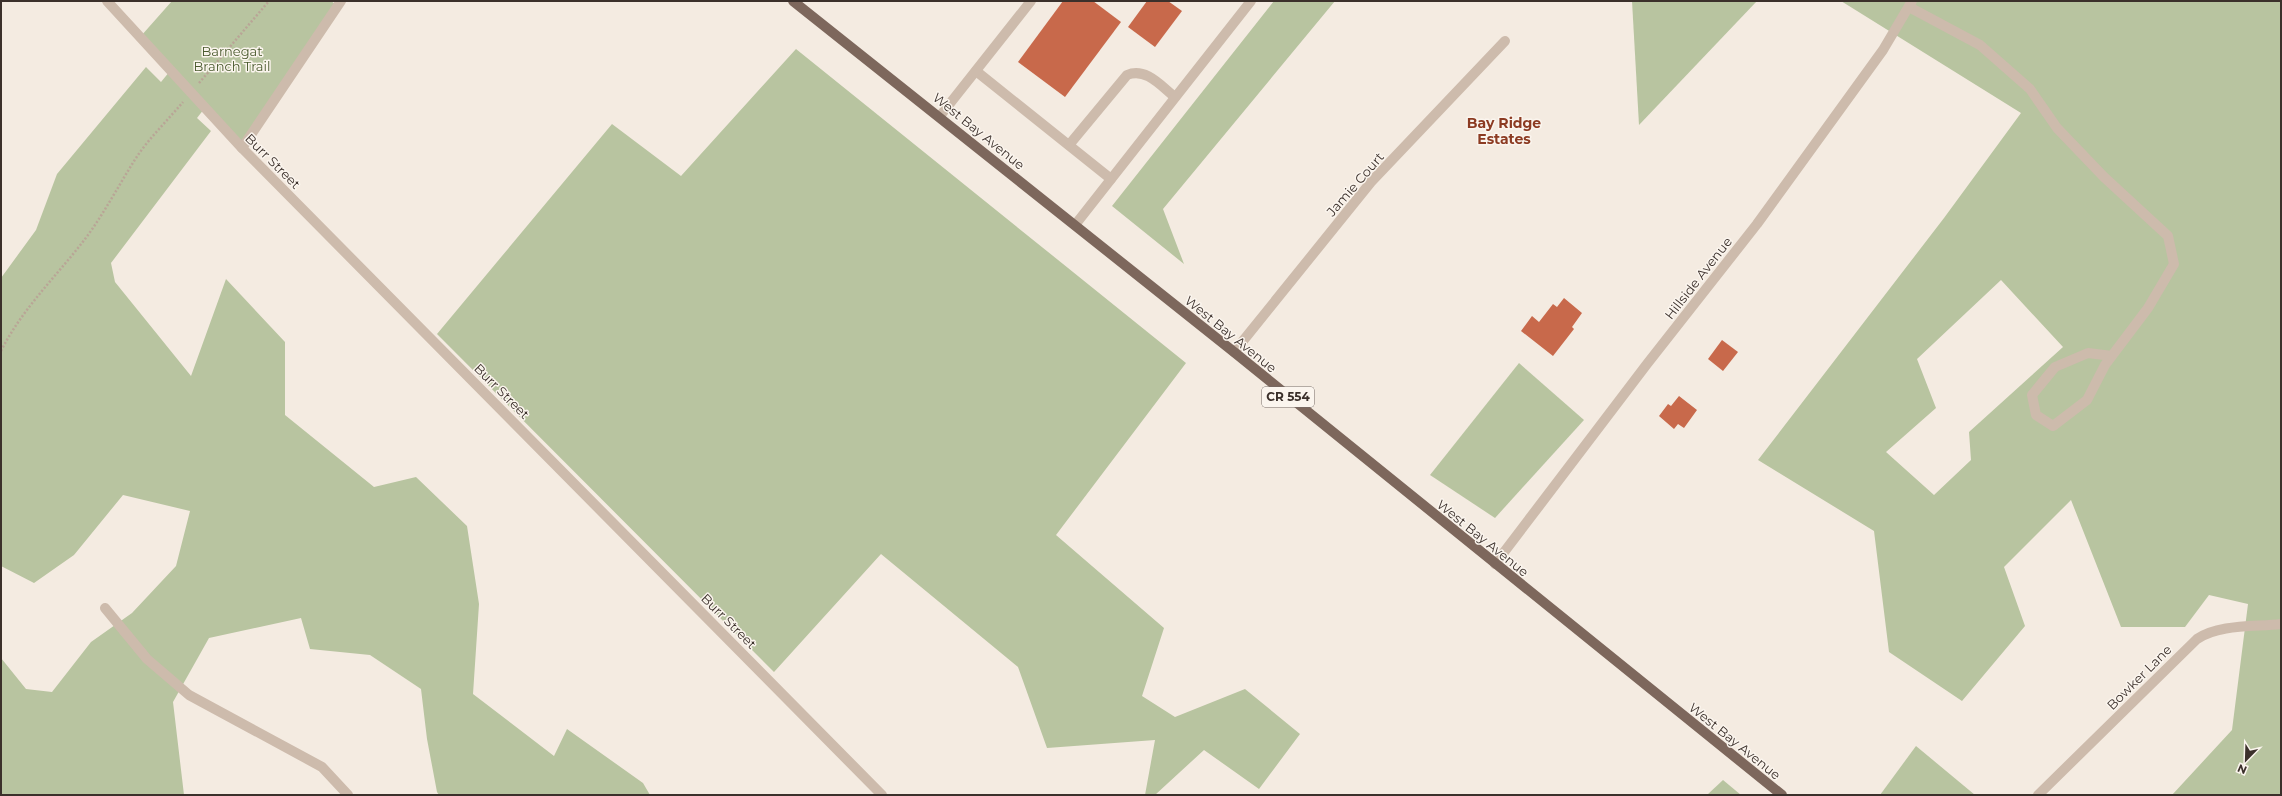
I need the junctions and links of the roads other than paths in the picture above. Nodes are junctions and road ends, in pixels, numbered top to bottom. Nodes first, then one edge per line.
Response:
1 (107, 1) edge
2 (341, 1) edge
3 (793, 1) edge
4 (1032, 1) edge
5 (1251, 1) edge
6 (1910, 4) edge
7 (1505, 41) dead end
8 (976, 71) junction
9 (1175, 97) junction
10 (940, 116) junction
11 (1069, 146) junction
12 (242, 148) junction
13 (1111, 179) junction
14 (1075, 225) junction
15 (1234, 352) junction
16 (2112, 356) junction
17 (1495, 564) junction
18 (105, 608) dead end
19 (2281, 624) edge
20 (348, 795) edge
21 (882, 795) edge
22 (1782, 795) edge
23 (2038, 795) edge

1 - 12 street, Burr Street
2 - 12 street
3 - 10 main road, West Bay Avenue / CR 554
4 - 8 street
5 - 9 street
6 - 16 street
6 - 17 street, Hillside Avenue
7 - 15 street, Jamie Court
8 - 10 street
8 - 11 street
9 - 11 street
9 - 13 street
10 - 14 main road, West Bay Avenue / CR 554
11 - 13 street
12 - 21 street, Burr Street
13 - 14 street
14 - 15 main road, West Bay Avenue / CR 554
15 - 17 main road, West Bay Avenue / CR 554
16 - 16 street
17 - 22 main road, West Bay Avenue / CR 554
18 - 20 street
19 - 23 street, Bowker Lane

